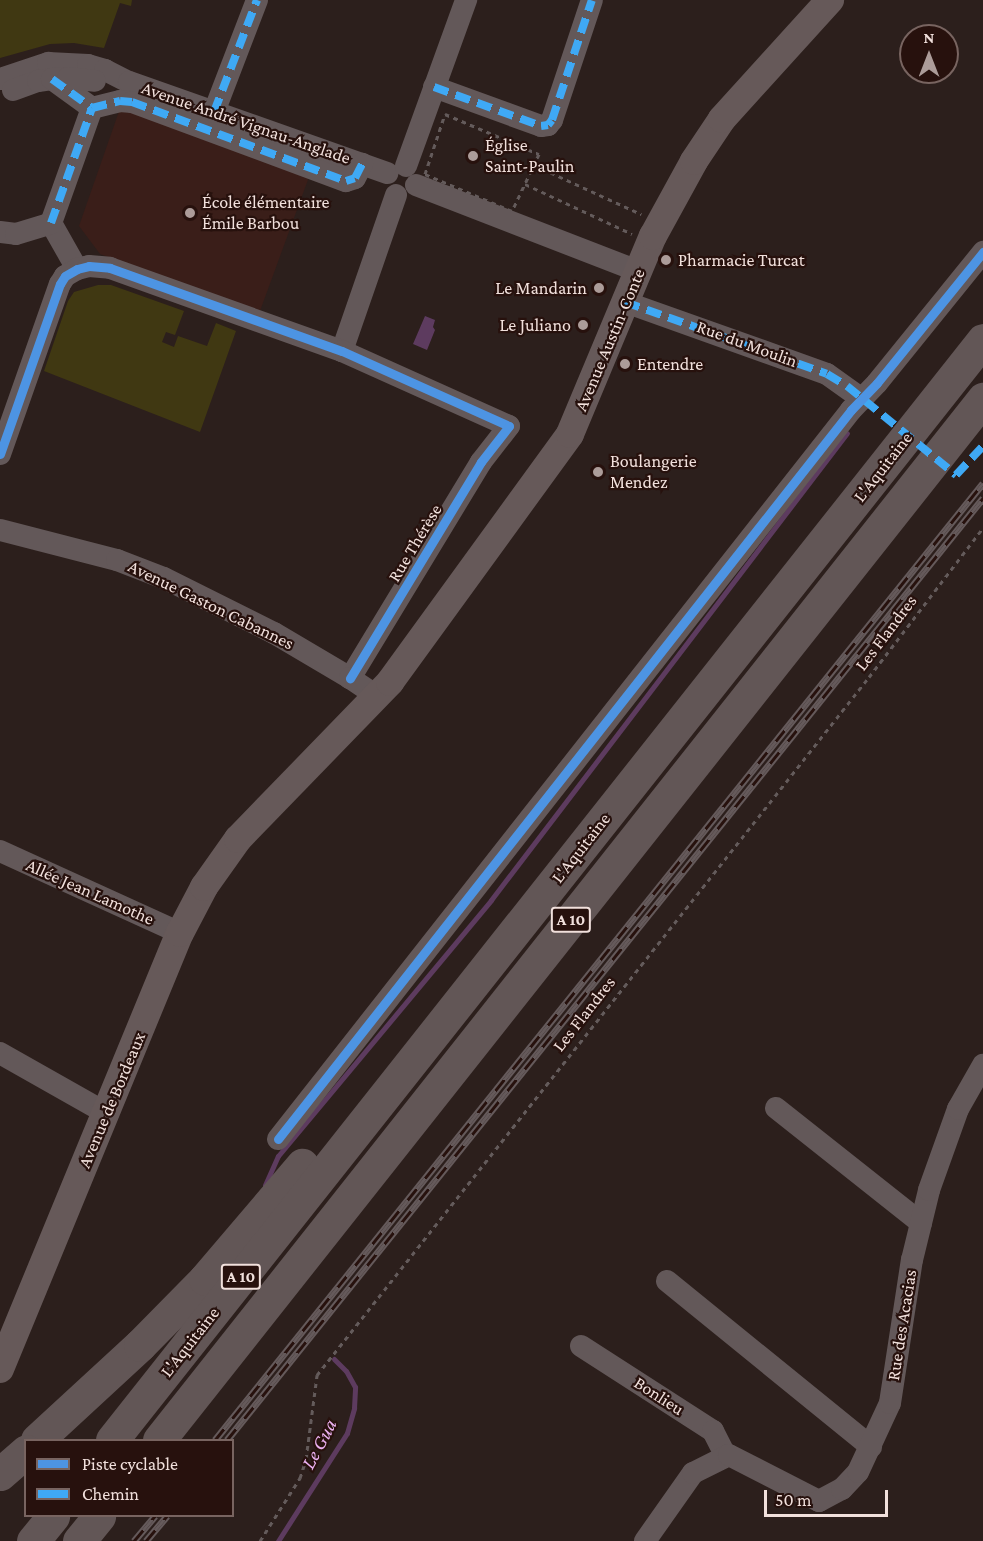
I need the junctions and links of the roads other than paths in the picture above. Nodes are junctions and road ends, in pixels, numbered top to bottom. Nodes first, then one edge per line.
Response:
1 (257, 0) edge
2 (466, 0) edge
3 (592, 0) edge
4 (830, 0) edge
5 (0, 79) edge
6 (52, 79) junction
7 (129, 82) junction
8 (434, 87) junction
9 (0, 94) edge
10 (92, 108) junction
11 (214, 112) junction
12 (362, 164) junction
13 (401, 180) junction
14 (51, 224) junction
15 (0, 232) edge
16 (983, 252) edge
17 (77, 268) junction
18 (638, 271) junction
19 (625, 302) junction
20 (983, 340) edge
21 (342, 351) junction
22 (862, 399) junction
23 (983, 399) edge
24 (0, 454) edge
25 (0, 530) edge
26 (350, 678) junction
27 (383, 689) junction
28 (238, 839) joint
29 (0, 851) edge
30 (180, 933) junction
31 (0, 1053) edge
32 (981, 1078) edge
33 (776, 1108) dead end
34 (106, 1113) junction
35 (370, 1114) junction
36 (278, 1139) dead end
37 (921, 1223) junction
38 (668, 1281) dead end
39 (582, 1346) dead end
40 (0, 1369) edge
41 (38, 1439) edge
42 (113, 1439) edge
43 (160, 1439) edge
44 (871, 1447) junction
45 (24, 1453) edge
46 (726, 1456) junction
47 (0, 1474) edge
48 (51, 1517) edge
49 (97, 1517) edge
50 (33, 1541) edge
51 (79, 1541) edge
52 (645, 1541) edge

1 - 11 street
2 - 8 street
3 - 8 street
4 - 18 main road, Avenue Austin-Conte
5 - 7 street, Avenue André Vignau-Anglade
6 - 7 street, Avenue André Vignau-Anglade
6 - 9 street, Avenue André Vignau-Anglade
6 - 10 street
7 - 11 street, Avenue André Vignau-Anglade
8 - 13 street
10 - 12 street, Avenue André Vignau-Anglade
10 - 14 street
11 - 12 street, Avenue André Vignau-Anglade
12 - 13 street, Avenue André Vignau-Anglade
13 - 18 street, Avenue André Vignau-Anglade
13 - 21 street
14 - 15 street
14 - 17 street
16 - 22 street
17 - 21 street
17 - 24 street
18 - 19 main road, Avenue Austin-Conte
19 - 22 street, Rue du Moulin
19 - 27 main road, Avenue Austin-Conte
20 - 35 highway, L'Aquitaine / A 10
21 - 26 street, Rue Thérèse
22 - 36 street
23 - 43 highway, L'Aquitaine / A 10
25 - 26 street, Avenue Gaston Cabannes
26 - 27 street, Avenue Gaston Cabannes
27 - 28 main road, Avenue Austin-Conte
28 - 30 main road, Avenue de Bordeaux
29 - 30 street, Allée Jean Lamothe
30 - 34 main road, Avenue de Bordeaux
31 - 34 street
32 - 37 street, Rue des Acacias
33 - 37 street
34 - 40 main road, Avenue de Bordeaux
35 - 41 highway
35 - 42 highway, L'Aquitaine / A 10
37 - 44 street, Rue des Acacias
38 - 44 street
39 - 46 street, Bonlieu
44 - 46 street, Rue des Acacias
45 - 47 highway
46 - 52 street
48 - 50 highway
49 - 51 highway

